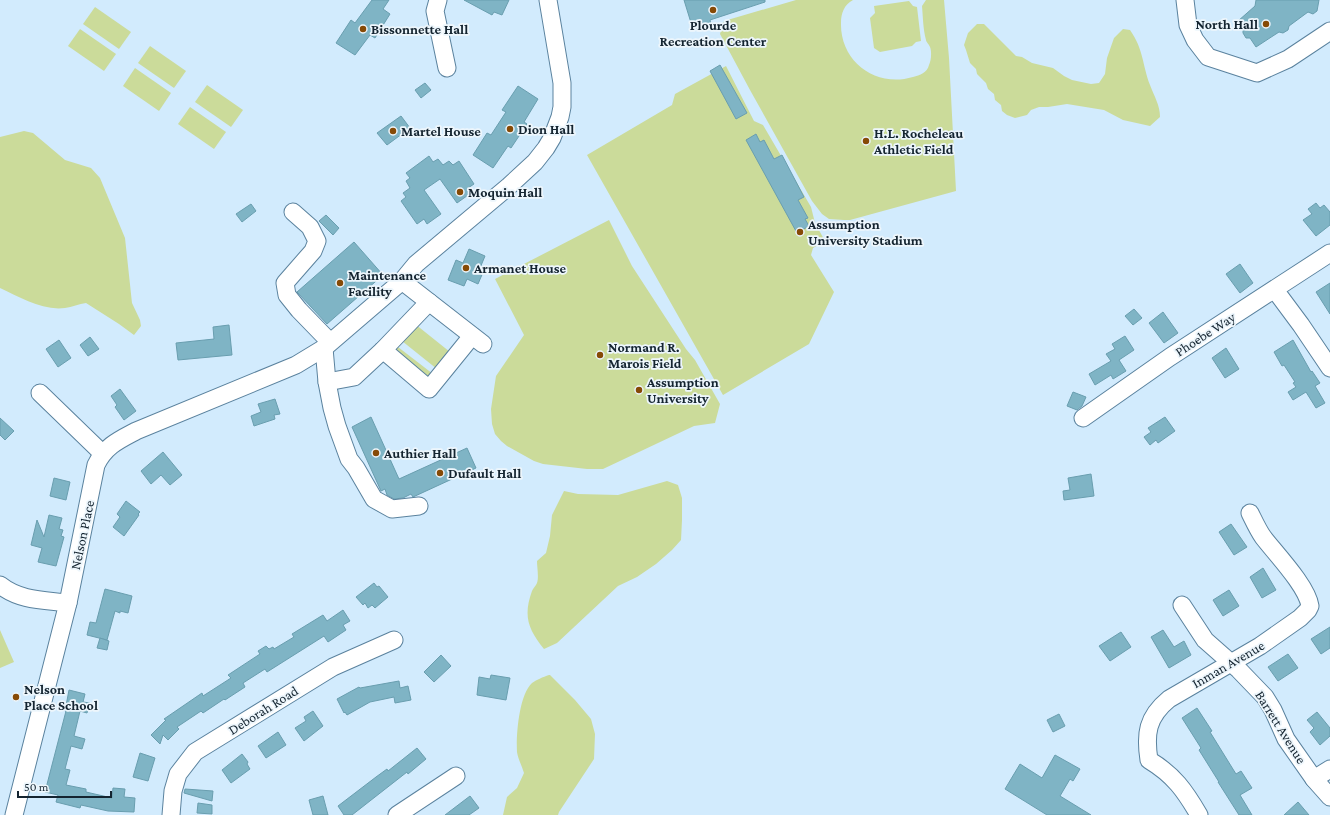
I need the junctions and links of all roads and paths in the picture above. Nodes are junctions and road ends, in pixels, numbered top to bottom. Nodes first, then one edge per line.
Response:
1 (438, 0) edge
2 (548, 0) edge
3 (1185, 0) edge
4 (1330, 31) edge
5 (447, 68) dead end
6 (293, 212) dead end
7 (1330, 253) edge
8 (402, 281) junction
9 (1276, 290) junction
10 (429, 302) junction
11 (327, 345) junction
12 (383, 350) junction
13 (1330, 368) edge
14 (327, 382) junction
15 (40, 393) dead end
16 (1083, 418) dead end
17 (102, 453) junction
18 (419, 506) dead end
19 (1250, 513) dead end
20 (0, 585) edge
21 (68, 603) junction
22 (1182, 605) dead end
23 (394, 640) dead end
24 (1231, 663) junction
25 (1330, 769) edge
26 (456, 776) dead end
27 (1314, 779) junction
28 (1330, 797) edge
29 (14, 815) edge
30 (171, 815) edge
31 (397, 815) edge
32 (1199, 815) edge

1 - 5 street
2 - 8 street
3 - 4 street
6 - 11 street
7 - 9 street, Phoebe Way
8 - 10 street
8 - 11 street
9 - 13 street
9 - 16 street, Phoebe Way
10 - 12 street
10 - 12 street
11 - 14 street
11 - 17 street
12 - 14 street
14 - 18 street
15 - 17 street
17 - 21 street, Nelson Place
19 - 24 street, Inman Avenue
20 - 21 street
21 - 29 street, Nelson Place
22 - 24 street, Barrett Avenue
23 - 30 street, Deborah Road
24 - 27 street, Barrett Avenue
24 - 32 street, Inman Avenue
25 - 27 street
26 - 31 street
27 - 28 street, Barrett Avenue

